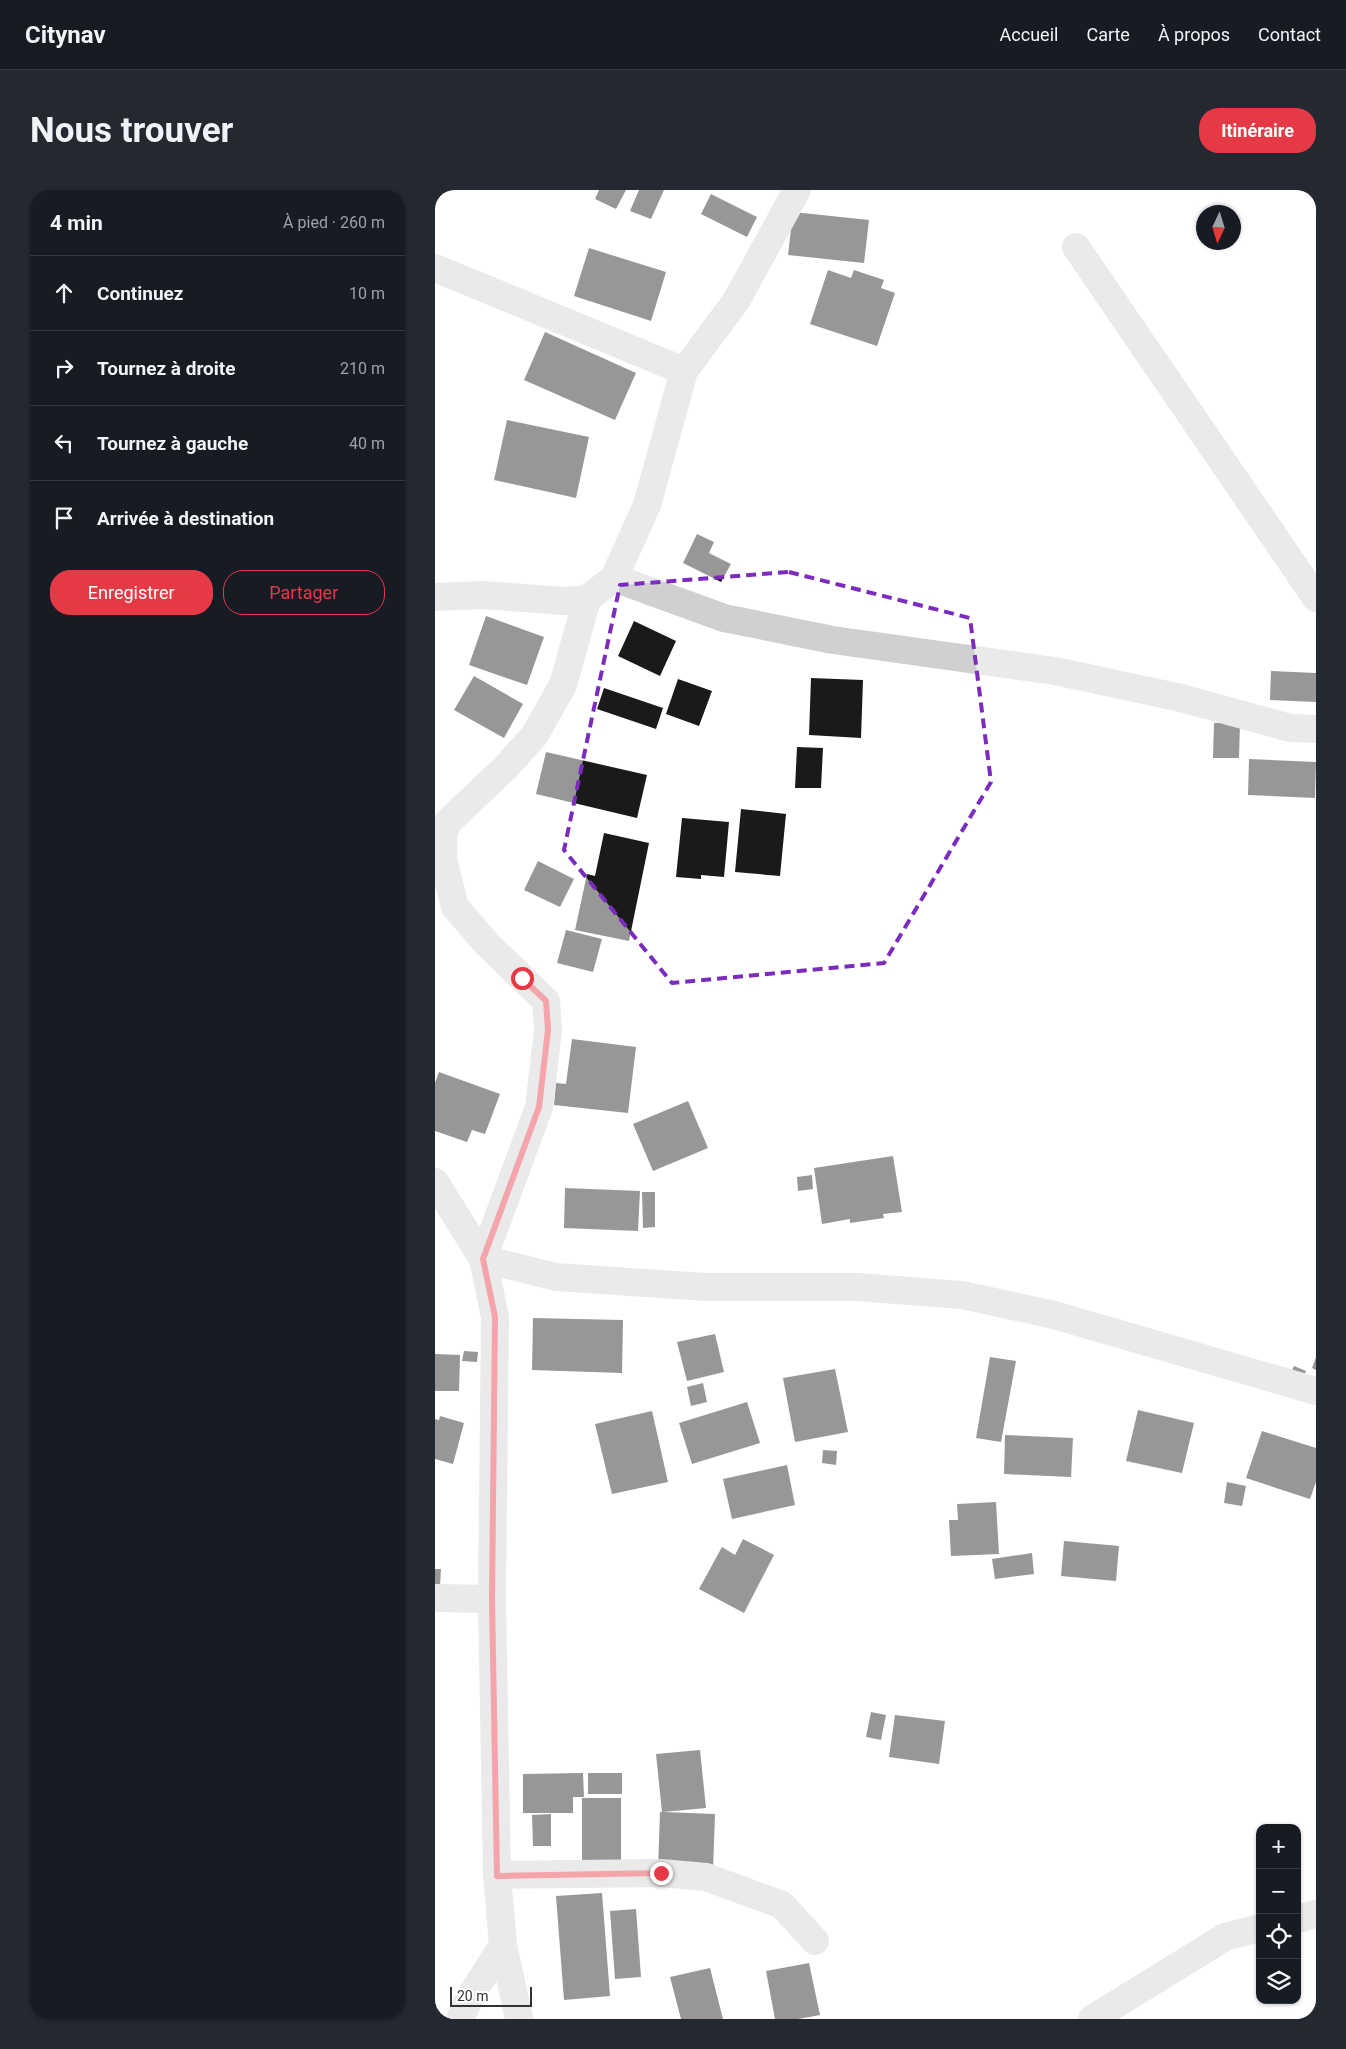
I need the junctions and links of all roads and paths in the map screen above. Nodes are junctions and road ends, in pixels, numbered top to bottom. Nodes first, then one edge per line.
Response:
1 (797, 190) edge
2 (1076, 247) dead end
3 (435, 268) edge
4 (684, 371) junction
5 (614, 578) junction
6 (435, 597) edge
7 (1316, 598) edge
8 (587, 599) junction
9 (1316, 729) edge
10 (435, 1182) edge
11 (483, 1259) junction
12 (1316, 1391) edge
13 (435, 1598) edge
14 (492, 1599) junction
15 (497, 1876) junction
16 (1316, 1914) edge
17 (1301, 1918) edge
18 (1256, 1929) edge
19 (815, 1941) dead end
20 (503, 1945) junction
21 (460, 2019) edge
22 (519, 2019) edge
23 (1092, 2019) edge

1 - 4 street
2 - 7 street
3 - 4 street
4 - 5 street
5 - 8 street
5 - 9 street
6 - 8 street
8 - 11 street
10 - 11 street
11 - 12 street
11 - 14 street
13 - 14 street
14 - 15 street
15 - 19 street
15 - 20 street
16 - 17 street
18 - 23 street
20 - 21 street
20 - 22 street

